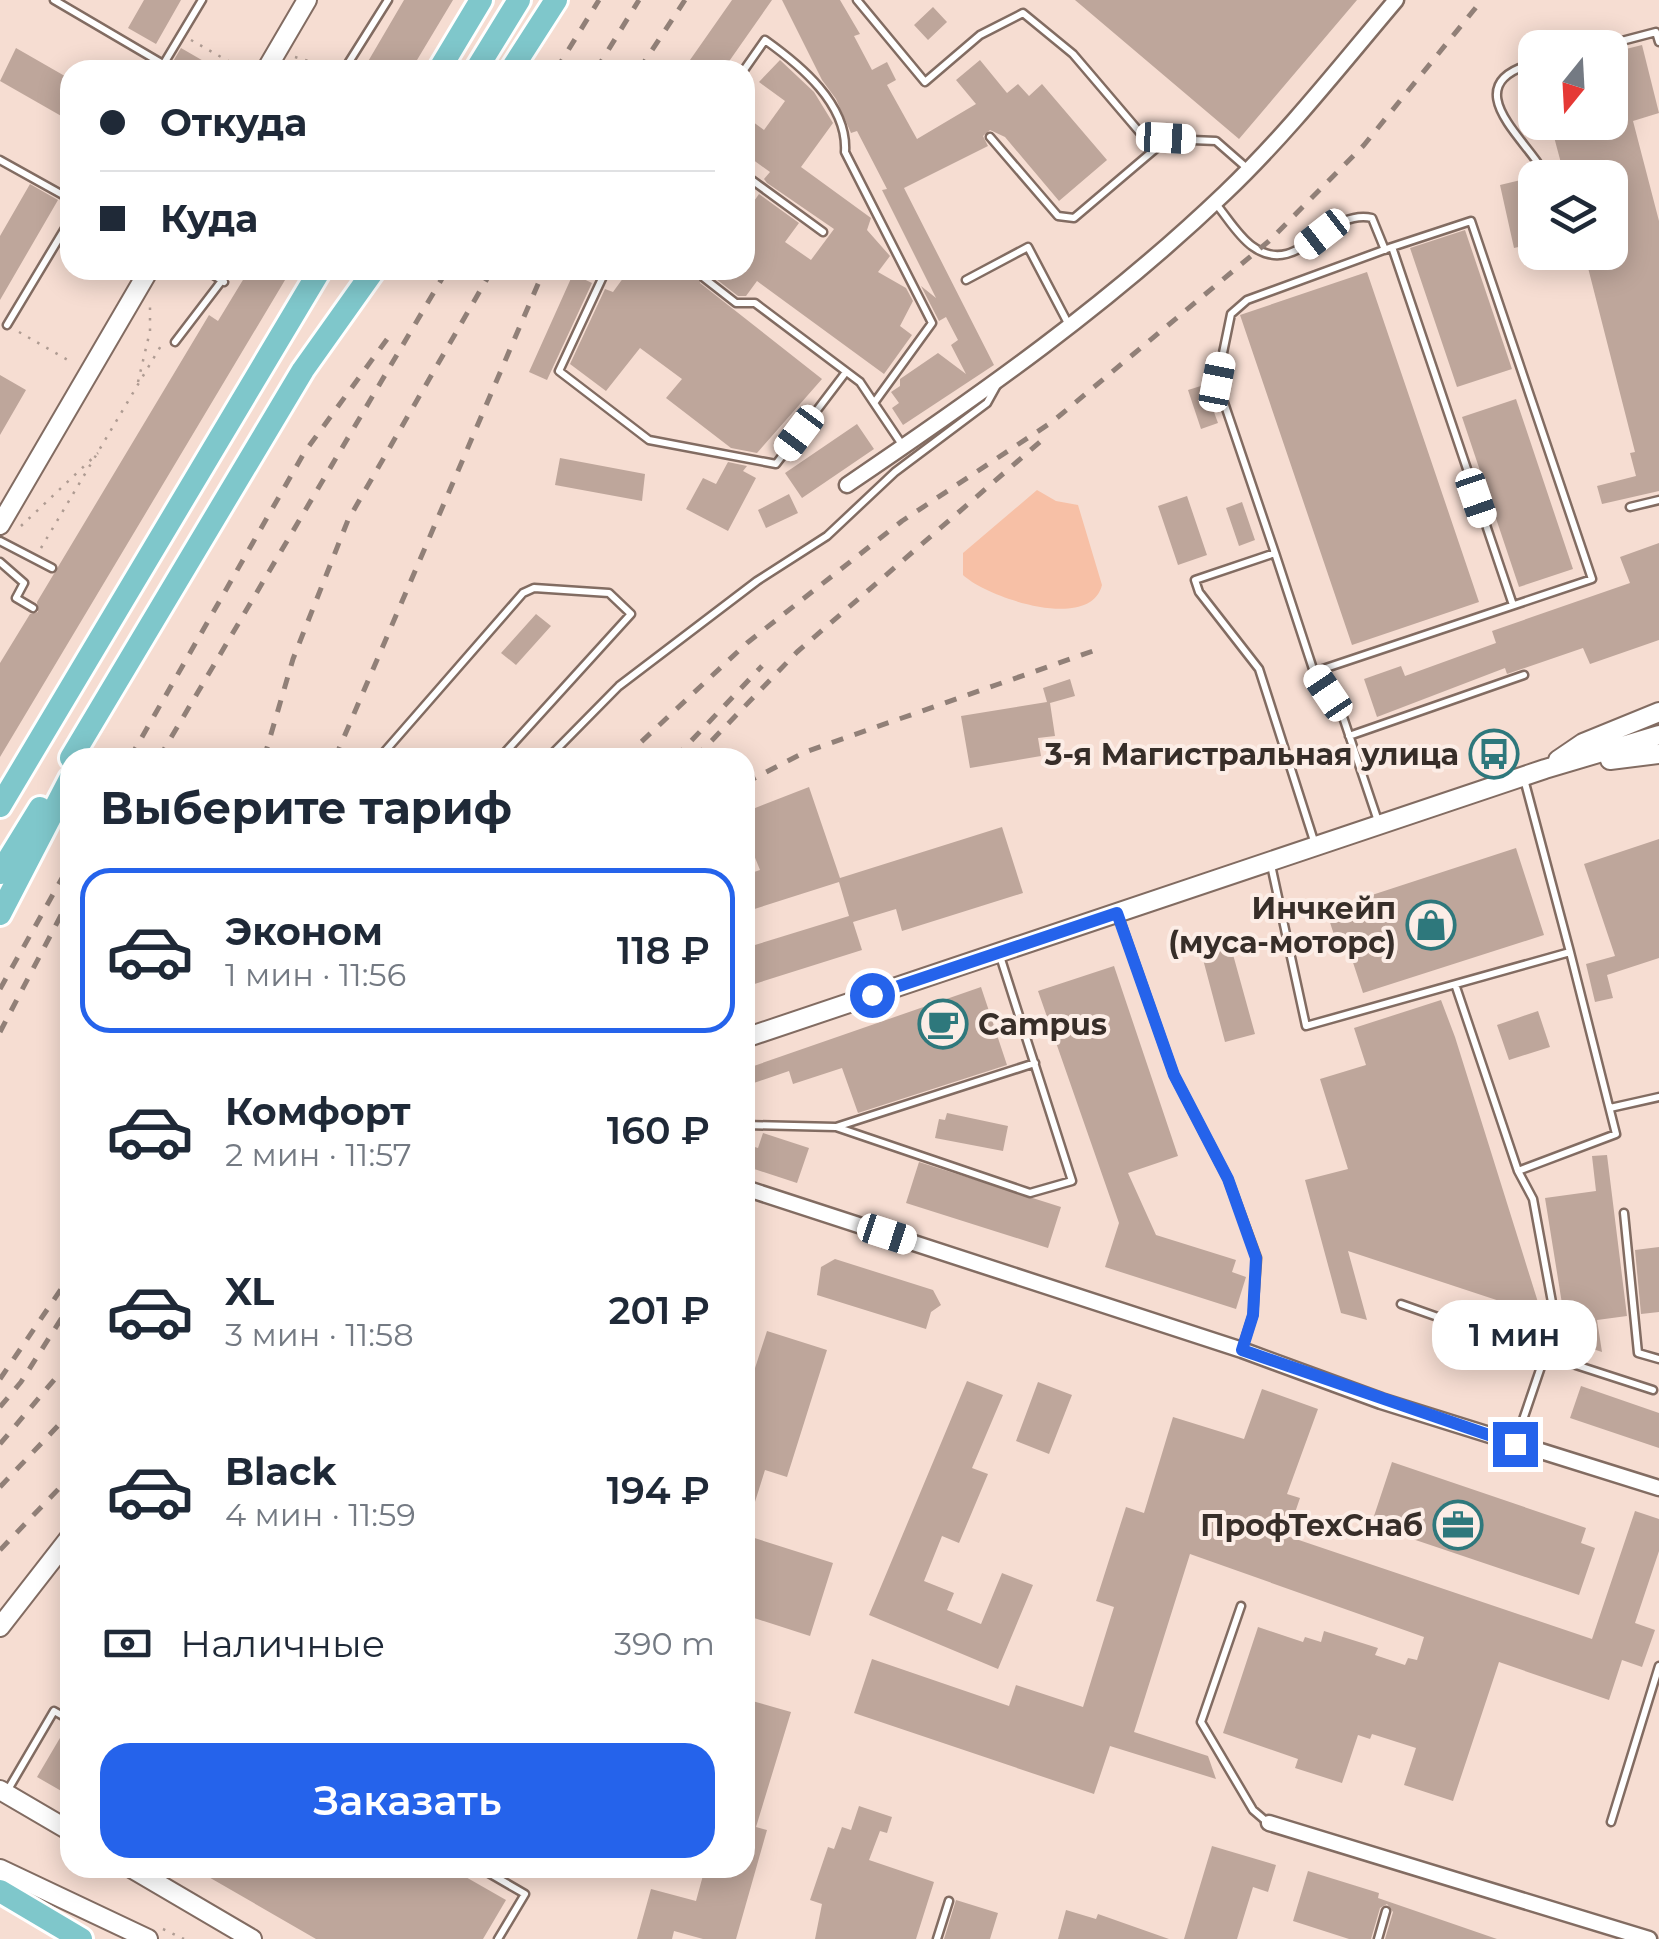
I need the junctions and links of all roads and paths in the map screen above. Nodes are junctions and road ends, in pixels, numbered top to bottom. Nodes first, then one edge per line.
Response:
1 (56, 0) edge
2 (202, 0) edge
3 (307, 0) edge
4 (388, 0) edge
5 (481, 0) edge
6 (518, 0) edge
7 (556, 0) edge
8 (857, 0) edge
9 (1396, 0) edge
10 (181, 34) junction
11 (1628, 39) edge
12 (1659, 42) edge
13 (285, 54) dead end
14 (151, 60) edge
15 (166, 60) edge
16 (226, 60) edge
17 (272, 60) edge
18 (306, 60) edge
19 (347, 60) edge
20 (445, 60) edge
21 (482, 60) edge
22 (517, 60) edge
23 (751, 60) edge
24 (1518, 71) edge
25 (990, 137) dead end
26 (1154, 149) junction
27 (0, 160) edge
28 (1534, 160) edge
29 (1249, 170) junction
30 (755, 182) edge
31 (60, 194) edge
32 (1215, 203) junction
33 (822, 232) dead end
34 (60, 237) edge
35 (1388, 249) junction
36 (143, 280) edge
37 (221, 280) edge
38 (314, 280) edge
39 (353, 280) edge
40 (367, 280) edge
41 (601, 280) edge
42 (707, 280) edge
43 (966, 280) dead end
44 (224, 282) joint
45 (150, 304) dead end
46 (7, 325) joint
47 (1071, 328) junction
48 (175, 342) joint
49 (74, 364) dead end
50 (303, 370) junction
51 (846, 372) junction
52 (138, 384) junction
53 (997, 384) junction
54 (874, 403) junction
55 (904, 447) junction
56 (100, 452) junction
57 (848, 485) dead end
58 (1659, 500) edge
59 (1630, 507) dead end
60 (6, 526) edge
61 (0, 541) edge
62 (1275, 552) junction
63 (34, 559) junction
64 (0, 562) edge
65 (52, 568) dead end
66 (1513, 605) junction
67 (33, 608) dead end
68 (123, 672) junction
69 (1314, 672) junction
70 (1524, 674) dead end
71 (1659, 712) edge
72 (1659, 734) edge
73 (1349, 736) junction
74 (76, 748) edge
75 (85, 748) edge
76 (388, 748) edge
77 (509, 748) edge
78 (558, 748) edge
79 (1659, 754) edge
80 (1548, 768) junction
81 (60, 774) edge
82 (1523, 777) junction
83 (60, 798) edge
84 (0, 806) edge
85 (1380, 826) junction
86 (1316, 848) junction
87 (1271, 864) junction
88 (0, 873) edge
89 (1117, 913) junction
90 (0, 914) edge
91 (999, 952) junction
92 (1570, 952) junction
93 (1456, 986) junction
94 (755, 1035) edge
95 (1035, 1063) junction
96 (1659, 1098) edge
97 (1610, 1108) junction
98 (755, 1125) edge
99 (836, 1127) junction
100 (1518, 1170) junction
101 (755, 1191) edge
102 (1624, 1212) dead end
103 (1401, 1304) dead end
104 (1242, 1350) junction
105 (1545, 1355) junction
106 (1659, 1359) edge
107 (1653, 1390) dead end
108 (1515, 1444) junction
109 (1659, 1488) edge
110 (60, 1550) edge
111 (1241, 1606) dead end
112 (0, 1628) edge
113 (1659, 1666) edge
114 (60, 1714) edge
115 (3, 1791) edge
116 (1611, 1822) dead end
117 (1269, 1824) joint
118 (60, 1825) edge
119 (0, 1870) edge
120 (149, 1878) edge
121 (497, 1878) edge
122 (0, 1891) edge
123 (949, 1902) dead end
124 (1386, 1911) dead end
125 (80, 1939) edge
126 (148, 1939) edge
127 (252, 1939) edge
128 (498, 1939) edge
129 (937, 1939) edge
130 (1378, 1939) edge
131 (1649, 1939) edge

1 - 14 lane
2 - 10 lane
3 - 17 street
4 - 19 lane
5 - 20 main road
6 - 21 main road
7 - 22 main road
8 - 26 lane
9 - 29 street
10 - 15 lane
10 - 16 path
11 - 12 lane
13 - 18 path
23 - 54 lane
24 - 28 lane
25 - 26 lane
26 - 29 lane
27 - 31 lane
29 - 32 street
30 - 33 lane
32 - 35 lane
32 - 47 street
34 - 46 lane
35 - 62 lane
35 - 66 lane
35 - 66 lane
36 - 60 street
37 - 44 lane
38 - 84 main road
39 - 50 main road
40 - 50 main road
41 - 51 lane
42 - 51 lane
43 - 47 lane
44 - 48 lane
45 - 52 path
46 - 49 path
47 - 53 street
48 - 52 path
50 - 68 main road
51 - 54 lane
52 - 56 path
53 - 55 street
53 - 78 lane
54 - 55 lane
55 - 57 street
56 - 60 path
56 - 63 path
58 - 59 lane
61 - 63 lane
62 - 69 lane
62 - 86 lane
63 - 65 lane
64 - 67 lane
66 - 69 lane
68 - 74 main road
68 - 75 main road
69 - 73 lane
70 - 73 lane
71 - 80 street
72 - 80 street
73 - 85 lane
76 - 77 lane
79 - 80 street
80 - 82 street
81 - 88 main road
82 - 85 street
82 - 92 lane
83 - 90 main road
85 - 86 street
86 - 87 street
87 - 89 street
87 - 93 lane
89 - 91 street
89 - 104 lane
91 - 94 street
91 - 95 lane
92 - 93 lane
92 - 97 lane
93 - 100 lane
95 - 99 lane
95 - 99 lane
96 - 97 lane
97 - 100 lane
98 - 99 lane
100 - 105 lane
101 - 104 street
102 - 106 lane
103 - 105 lane
104 - 108 street
105 - 107 lane
105 - 108 lane
108 - 109 street
110 - 112 street
111 - 117 lane
113 - 116 lane
114 - 115 lane
115 - 118 street
117 - 131 street
119 - 126 street
120 - 127 street
121 - 128 lane
122 - 125 main road
123 - 129 lane
124 - 130 lane

